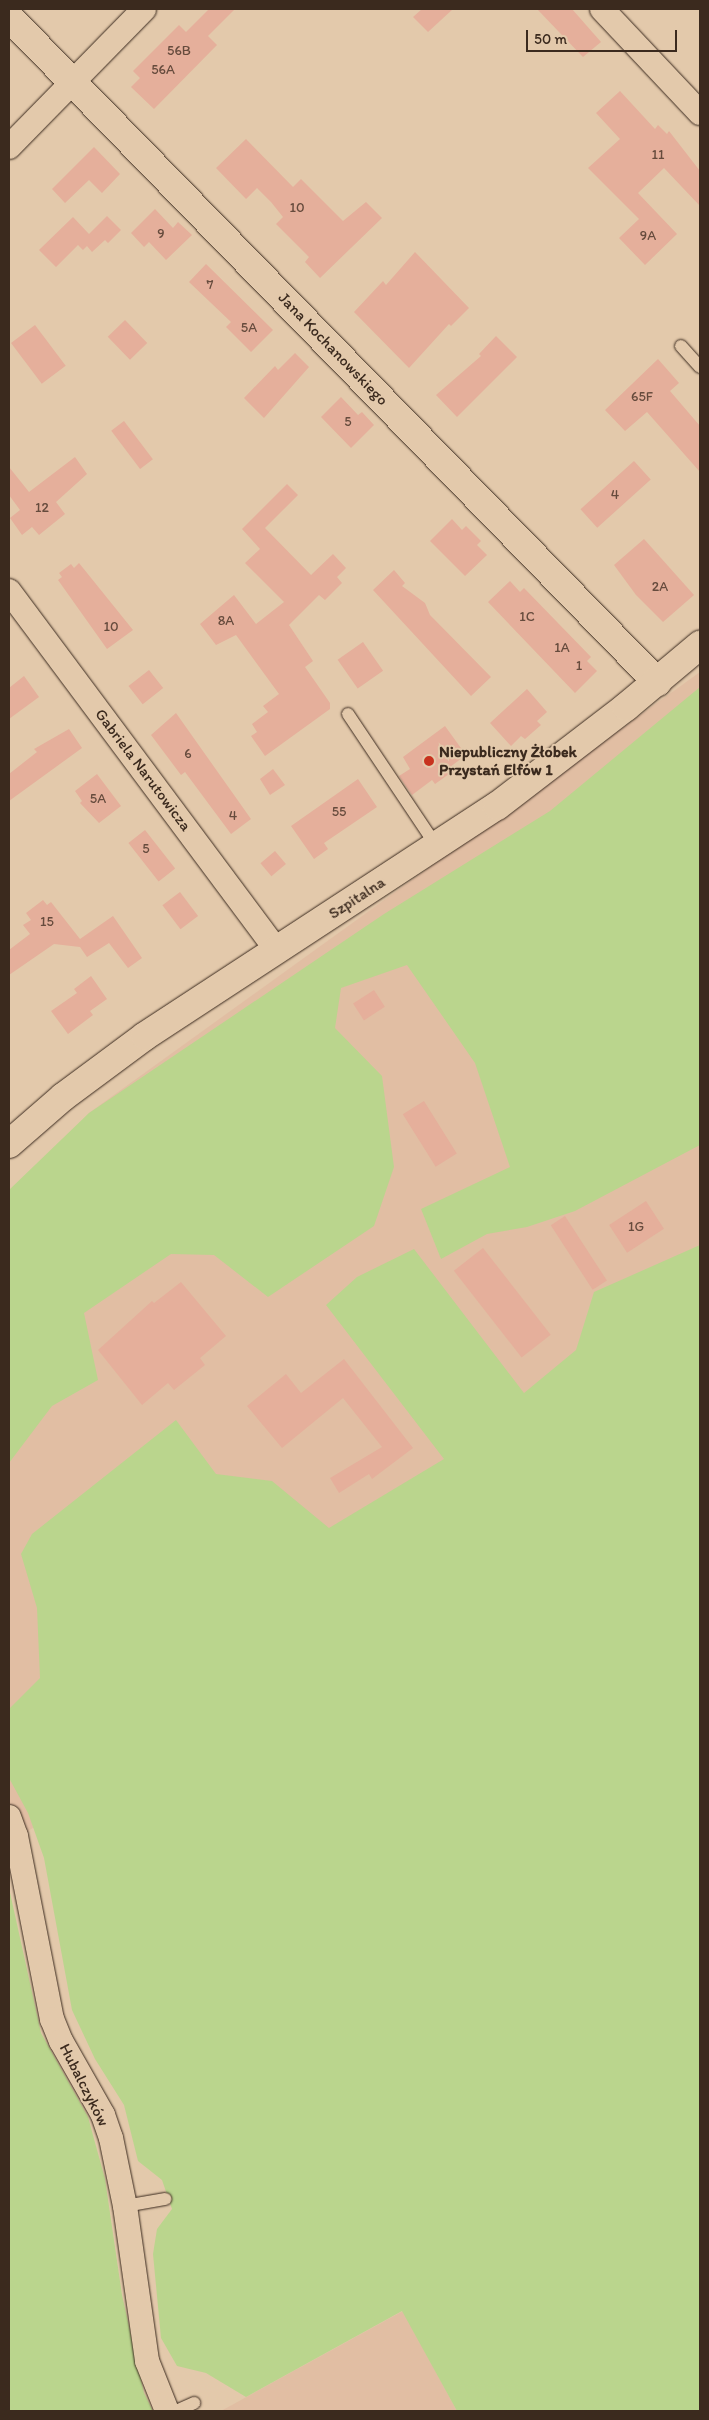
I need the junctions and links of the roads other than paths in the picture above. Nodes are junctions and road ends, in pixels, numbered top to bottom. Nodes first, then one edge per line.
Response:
1 (144, 9) edge
2 (602, 9) edge
3 (9, 17) edge
4 (74, 82) junction
5 (700, 113) edge
6 (9, 147) edge
7 (681, 346) dead end
8 (700, 366) edge
9 (9, 591) edge
10 (700, 645) edge
11 (657, 682) junction
12 (348, 714) dead end
13 (437, 847) junction
14 (277, 950) junction
15 (9, 1144) edge
16 (9, 1817) edge
17 (165, 2199) dead end
18 (125, 2206) junction
19 (194, 2403) dead end
20 (167, 2411) edge
21 (176, 2411) edge

1 - 4 street
2 - 5 street
3 - 4 street, Jana Kochanowskiego
4 - 6 street
4 - 11 street, Jana Kochanowskiego
7 - 8 lane
9 - 14 street, Gabriela Narutowicza
10 - 11 street, Szpitalna
11 - 13 street, Szpitalna
12 - 13 lane
13 - 14 street, Szpitalna
14 - 15 street, Szpitalna
16 - 18 street, Hubalczyków
17 - 18 lane
18 - 20 street, Hubalczyków
19 - 21 lane

